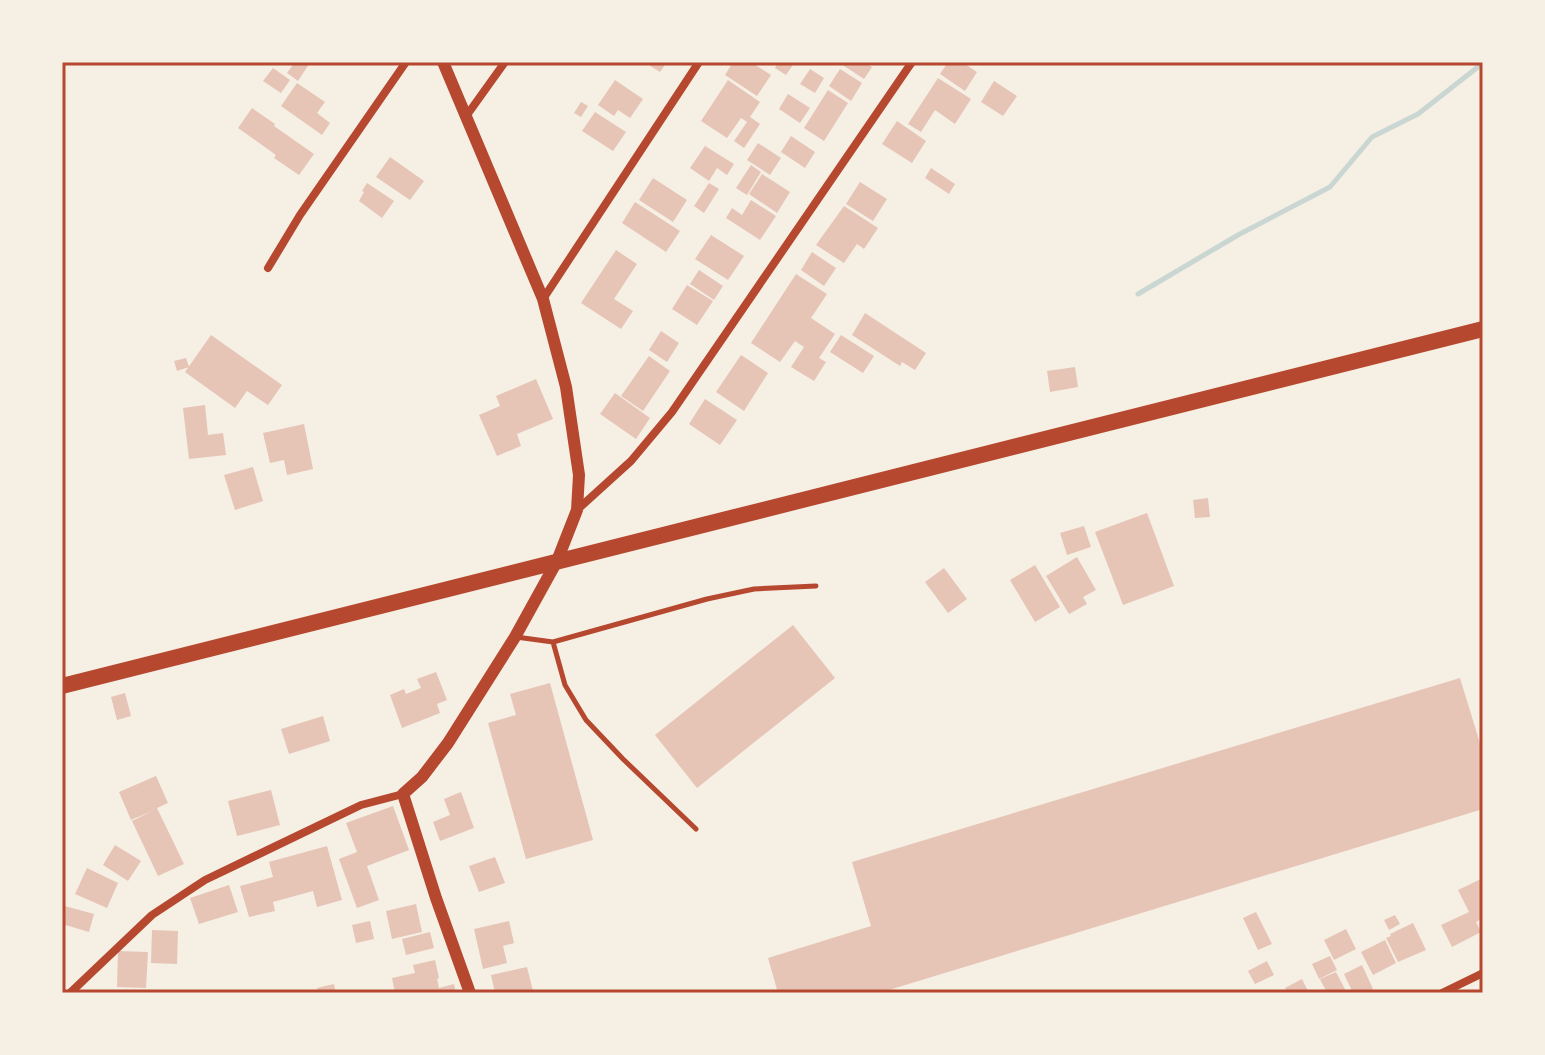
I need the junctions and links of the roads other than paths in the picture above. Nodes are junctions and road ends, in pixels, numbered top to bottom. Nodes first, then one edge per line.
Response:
1 (406, 62) edge
2 (443, 62) edge
3 (505, 62) edge
4 (699, 62) edge
5 (908, 63) edge
6 (467, 115) junction
7 (268, 268) dead end
8 (543, 299) junction
9 (1483, 329) edge
10 (577, 510) junction
11 (557, 561) junction
12 (816, 586) dead end
13 (515, 637) junction
14 (553, 642) junction
15 (62, 686) edge
16 (403, 794) junction
17 (696, 829) dead end
18 (1483, 973) edge
19 (70, 993) edge
20 (470, 993) edge
21 (1442, 993) edge

1 - 7 street
2 - 6 street
3 - 6 street
4 - 8 street
5 - 10 street
6 - 8 street
8 - 10 street
9 - 11 highway
10 - 11 street
11 - 13 street
11 - 15 highway
12 - 14 lane
13 - 14 lane
13 - 16 street
14 - 17 lane
16 - 19 street
16 - 20 street
18 - 21 street

